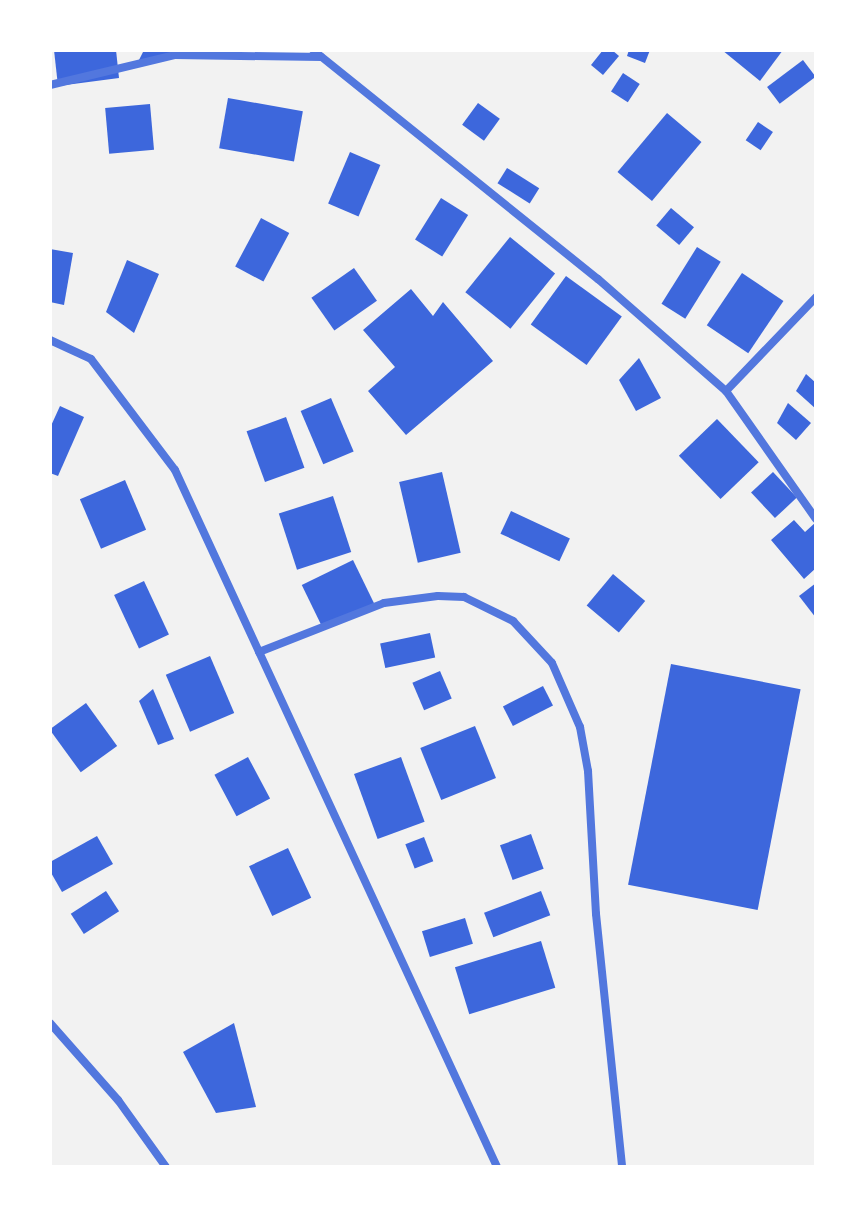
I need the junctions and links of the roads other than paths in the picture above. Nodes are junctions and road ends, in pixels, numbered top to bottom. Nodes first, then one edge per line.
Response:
1 (313, 50) edge
2 (321, 57) junction
3 (50, 85) edge
4 (816, 297) edge
5 (50, 340) edge
6 (726, 391) junction
7 (816, 519) edge
8 (259, 652) junction
9 (50, 1023) edge
10 (166, 1167) edge
11 (497, 1167) edge
12 (622, 1167) edge

1 - 2 street
2 - 3 street
2 - 6 street
4 - 6 street
5 - 8 street
6 - 7 street
8 - 11 street
8 - 12 street
9 - 10 street

